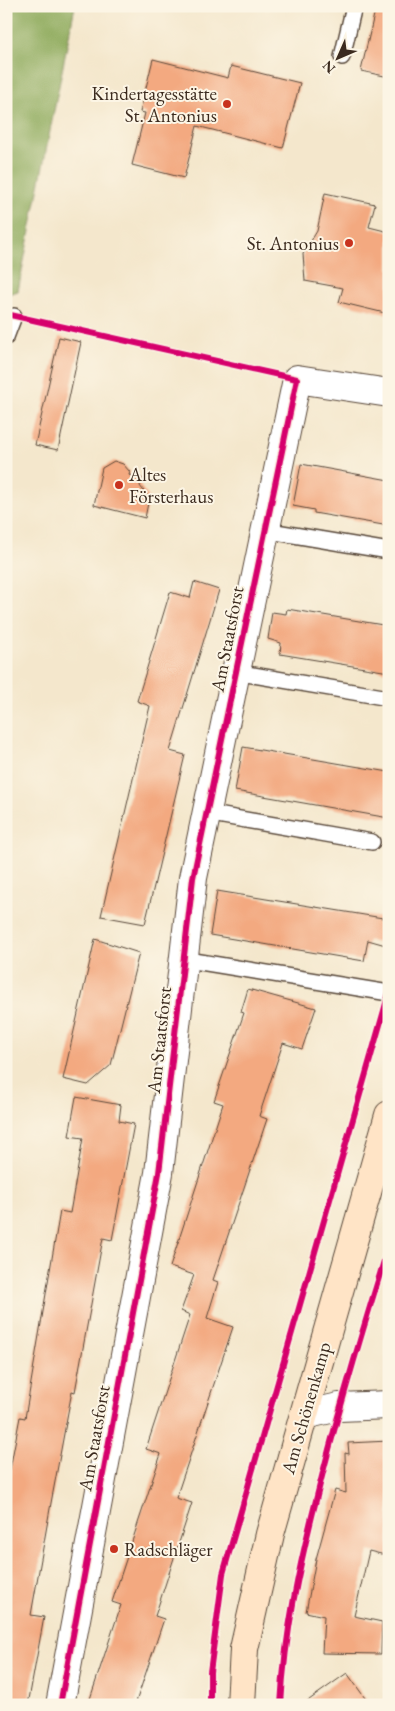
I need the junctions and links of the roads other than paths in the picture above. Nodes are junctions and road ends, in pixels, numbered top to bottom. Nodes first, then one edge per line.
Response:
1 (354, 6) edge
2 (342, 57) dead end
3 (14, 316) dead end
4 (6, 336) edge
5 (388, 388) edge
6 (264, 530) junction
7 (389, 551) edge
8 (235, 672) junction
9 (389, 698) edge
10 (206, 813) junction
11 (372, 842) dead end
12 (182, 959) junction
13 (389, 993) edge
14 (389, 1115) edge
15 (389, 1405) edge
16 (304, 1415) junction
17 (60, 1705) edge
18 (242, 1705) edge

1 - 2 lane
3 - 4 lane
5 - 6 street, Am Staatsforst
6 - 7 lane
6 - 8 street, Am Staatsforst
8 - 9 lane, Am Staatsforst
8 - 10 street, Am Staatsforst
10 - 11 lane
10 - 12 street, Am Staatsforst
12 - 13 lane
12 - 17 street, Am Staatsforst
14 - 16 main road, Am Schönenkamp
15 - 16 street
16 - 18 main road, Am Schönenkamp

